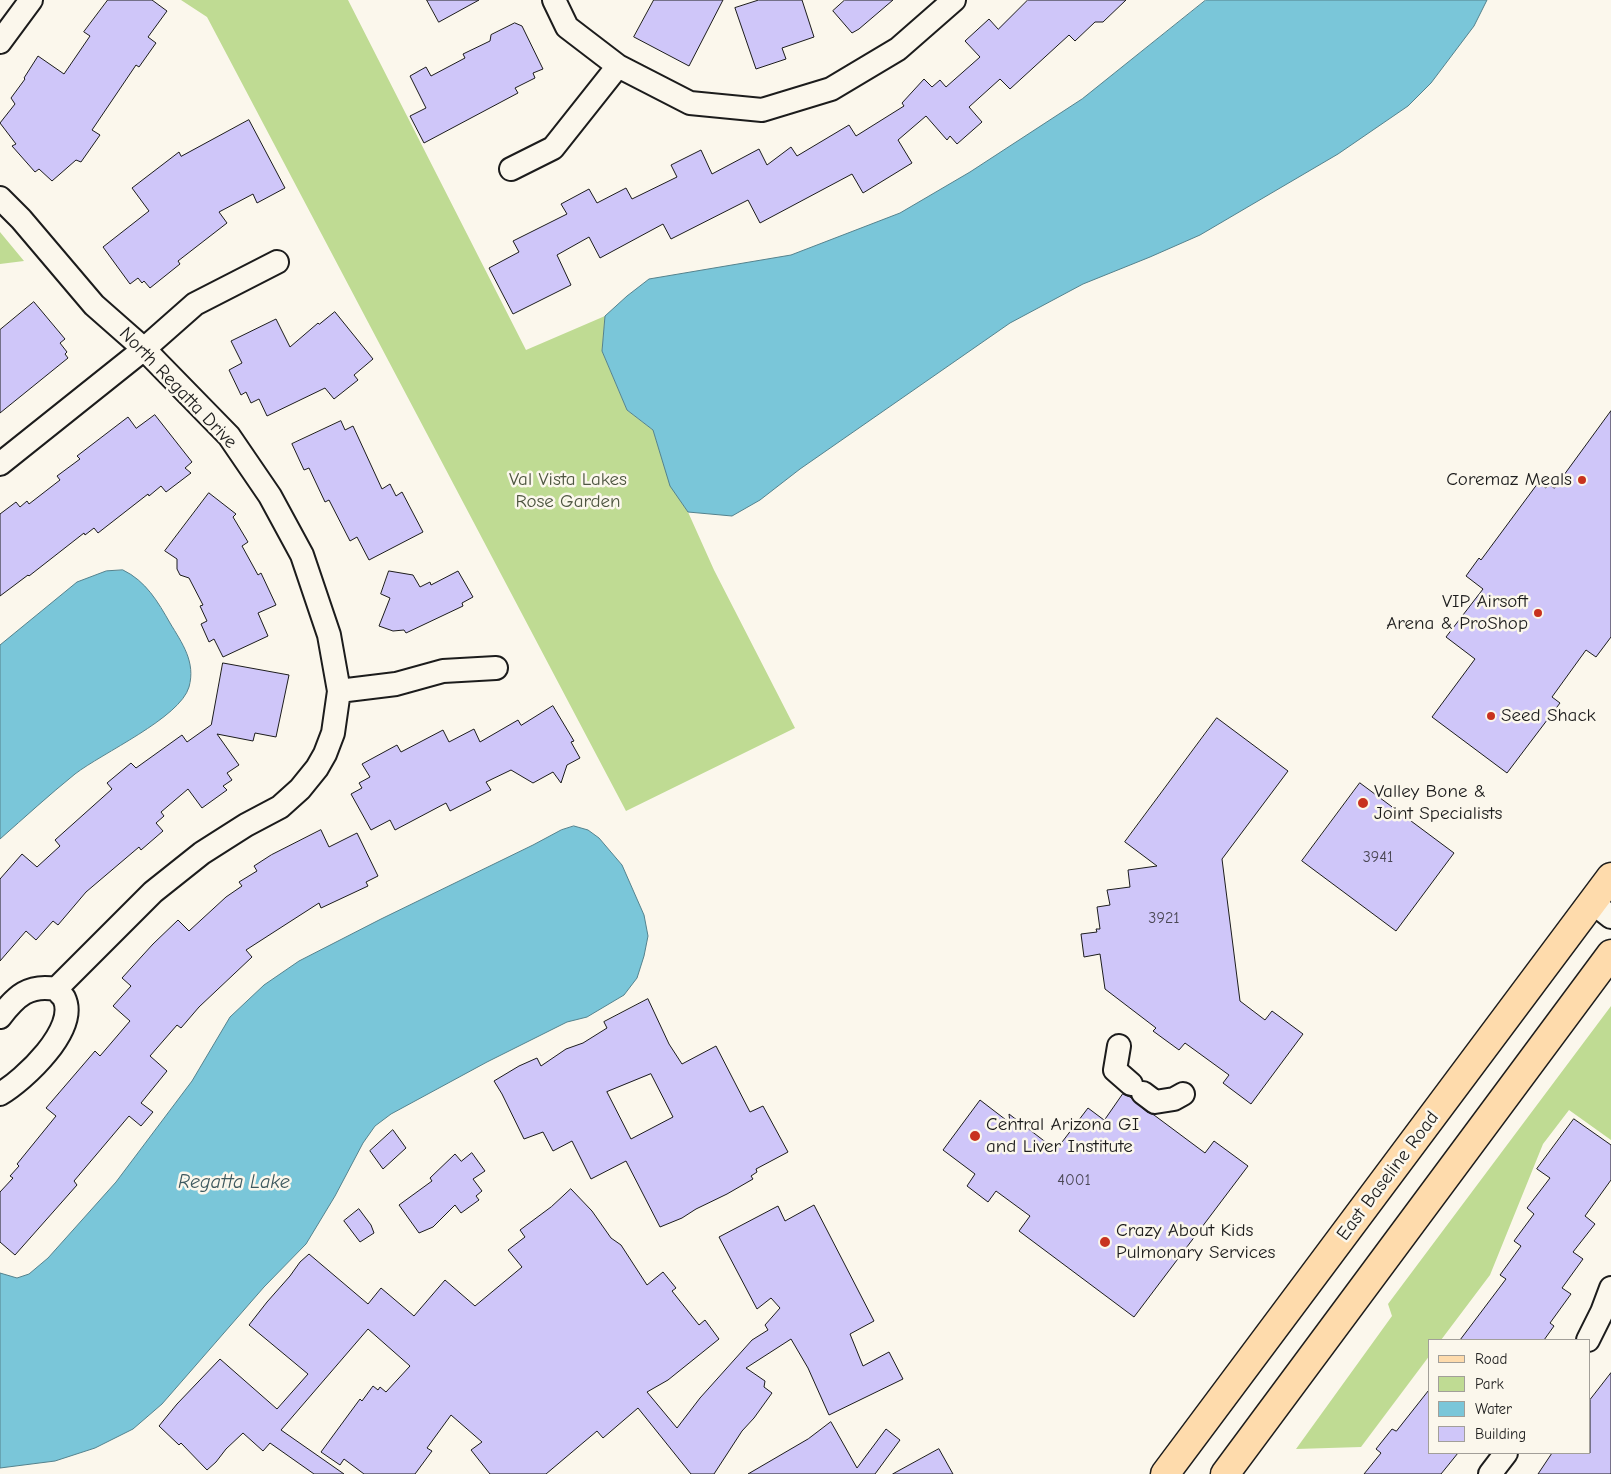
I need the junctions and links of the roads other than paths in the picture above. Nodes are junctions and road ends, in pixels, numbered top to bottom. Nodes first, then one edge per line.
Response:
1 (31, 0) edge
2 (554, 0) edge
3 (954, 0) edge
4 (0, 42) edge
5 (618, 66) junction
6 (511, 169) dead end
7 (0, 198) edge
8 (277, 262) dead end
9 (144, 349) junction
10 (0, 464) edge
11 (496, 668) dead end
12 (339, 691) junction
13 (1611, 877) edge
14 (1602, 910) edge
15 (1611, 954) edge
16 (56, 989) junction
17 (0, 1017) edge
18 (1119, 1046) dead end
19 (0, 1094) edge
20 (1183, 1094) dead end
21 (1611, 1288) edge
22 (1588, 1339) edge
23 (1505, 1454) edge
24 (1164, 1474) edge
25 (1225, 1474) edge
26 (1490, 1474) edge

1 - 4 street
2 - 5 street
3 - 5 street
5 - 6 street
7 - 9 street, North Regatta Drive
8 - 9 street
9 - 10 street
9 - 12 street, North Regatta Drive
11 - 12 street
12 - 16 street, North Regatta Drive
13 - 14 main road, East Baseline Road
14 - 24 main road, East Baseline Road
15 - 25 main road
16 - 17 street
16 - 19 street
18 - 20 street
21 - 22 street
23 - 26 street

